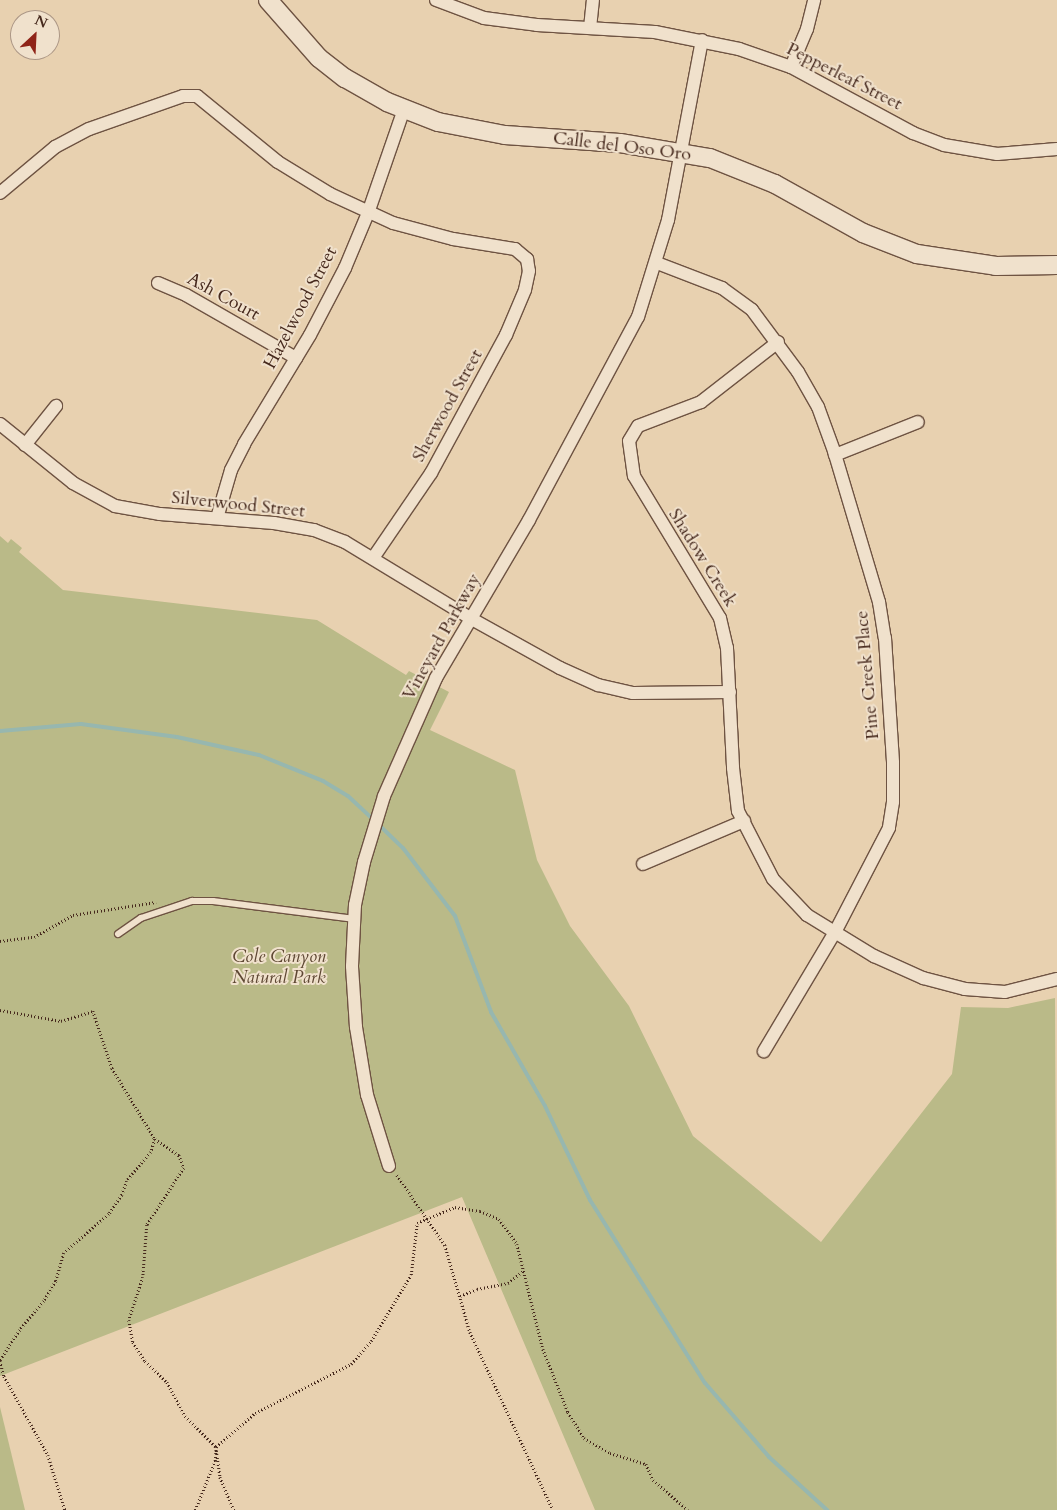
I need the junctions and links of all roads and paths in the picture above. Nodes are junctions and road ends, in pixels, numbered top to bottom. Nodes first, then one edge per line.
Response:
1 (268, 0) edge
2 (436, 0) edge
3 (593, 0) edge
4 (814, 0) edge
5 (590, 28) junction
6 (702, 40) junction
7 (791, 67) junction
8 (404, 109) junction
9 (1057, 149) edge
10 (682, 152) junction
11 (0, 193) edge
12 (368, 213) junction
13 (657, 263) junction
14 (1057, 265) edge
15 (158, 283) dead end
16 (778, 342) junction
17 (296, 358) junction
18 (56, 406) dead end
19 (918, 422) dead end
20 (0, 424) edge
21 (25, 445) junction
22 (835, 455) junction
23 (217, 518) junction
24 (373, 558) junction
25 (470, 618) junction
26 (730, 692) junction
27 (744, 821) junction
28 (643, 864) dead end
29 (163, 901) dead end
30 (355, 919) junction
31 (835, 932) junction
32 (118, 934) dead end
33 (0, 941) edge
34 (1057, 979) edge
35 (0, 1010) edge
36 (764, 1051) dead end
37 (156, 1139) junction
38 (389, 1166) joint
39 (427, 1217) junction
40 (524, 1270) junction
41 (460, 1296) junction
42 (216, 1447) junction
43 (65, 1510) edge
44 (195, 1510) edge
45 (234, 1510) edge
46 (554, 1510) edge
47 (688, 1510) edge

1 - 8 main road, Calle del Oso Oro
2 - 5 street, Pepperleaf Street
3 - 5 street
4 - 7 street
5 - 6 street, Pepperleaf Street
6 - 7 street, Pepperleaf Street
6 - 10 street, Vineyard Parkway
7 - 9 street, Pepperleaf Street
8 - 10 main road, Calle del Oso Oro
8 - 12 street, Hazelwood Street
10 - 13 street, Vineyard Parkway
10 - 14 main road, Calle del Oso Oro
11 - 12 street
12 - 17 street, Hazelwood Street
12 - 24 street, Sherwood Street
13 - 16 street, Pine Creek Place
13 - 25 street, Vineyard Parkway
15 - 17 street, Ash Court
16 - 22 street, Pine Creek Place
16 - 26 street, Shadow Creek
17 - 23 street, Hazelwood Street
18 - 21 street
19 - 22 street
20 - 21 street, Silverwood Street
21 - 23 street, Silverwood Street
22 - 31 street, Pine Creek Place
23 - 24 street, Silverwood Street
24 - 25 street, Silverwood Street
25 - 26 street, Silverwood Street
25 - 30 street, Vineyard Parkway
26 - 27 street, Shadow Creek
27 - 28 street
27 - 31 street, Shadow Creek
29 - 33 path
30 - 32 lane
30 - 38 street, Vineyard Parkway
31 - 34 street, Shadow Creek
31 - 36 street, Pine Creek Place
35 - 37 path
37 - 42 path
37 - 43 path
38 - 39 path
39 - 40 path
39 - 41 path
39 - 42 path
40 - 41 path
40 - 47 path
41 - 46 path
42 - 44 path
42 - 45 path

